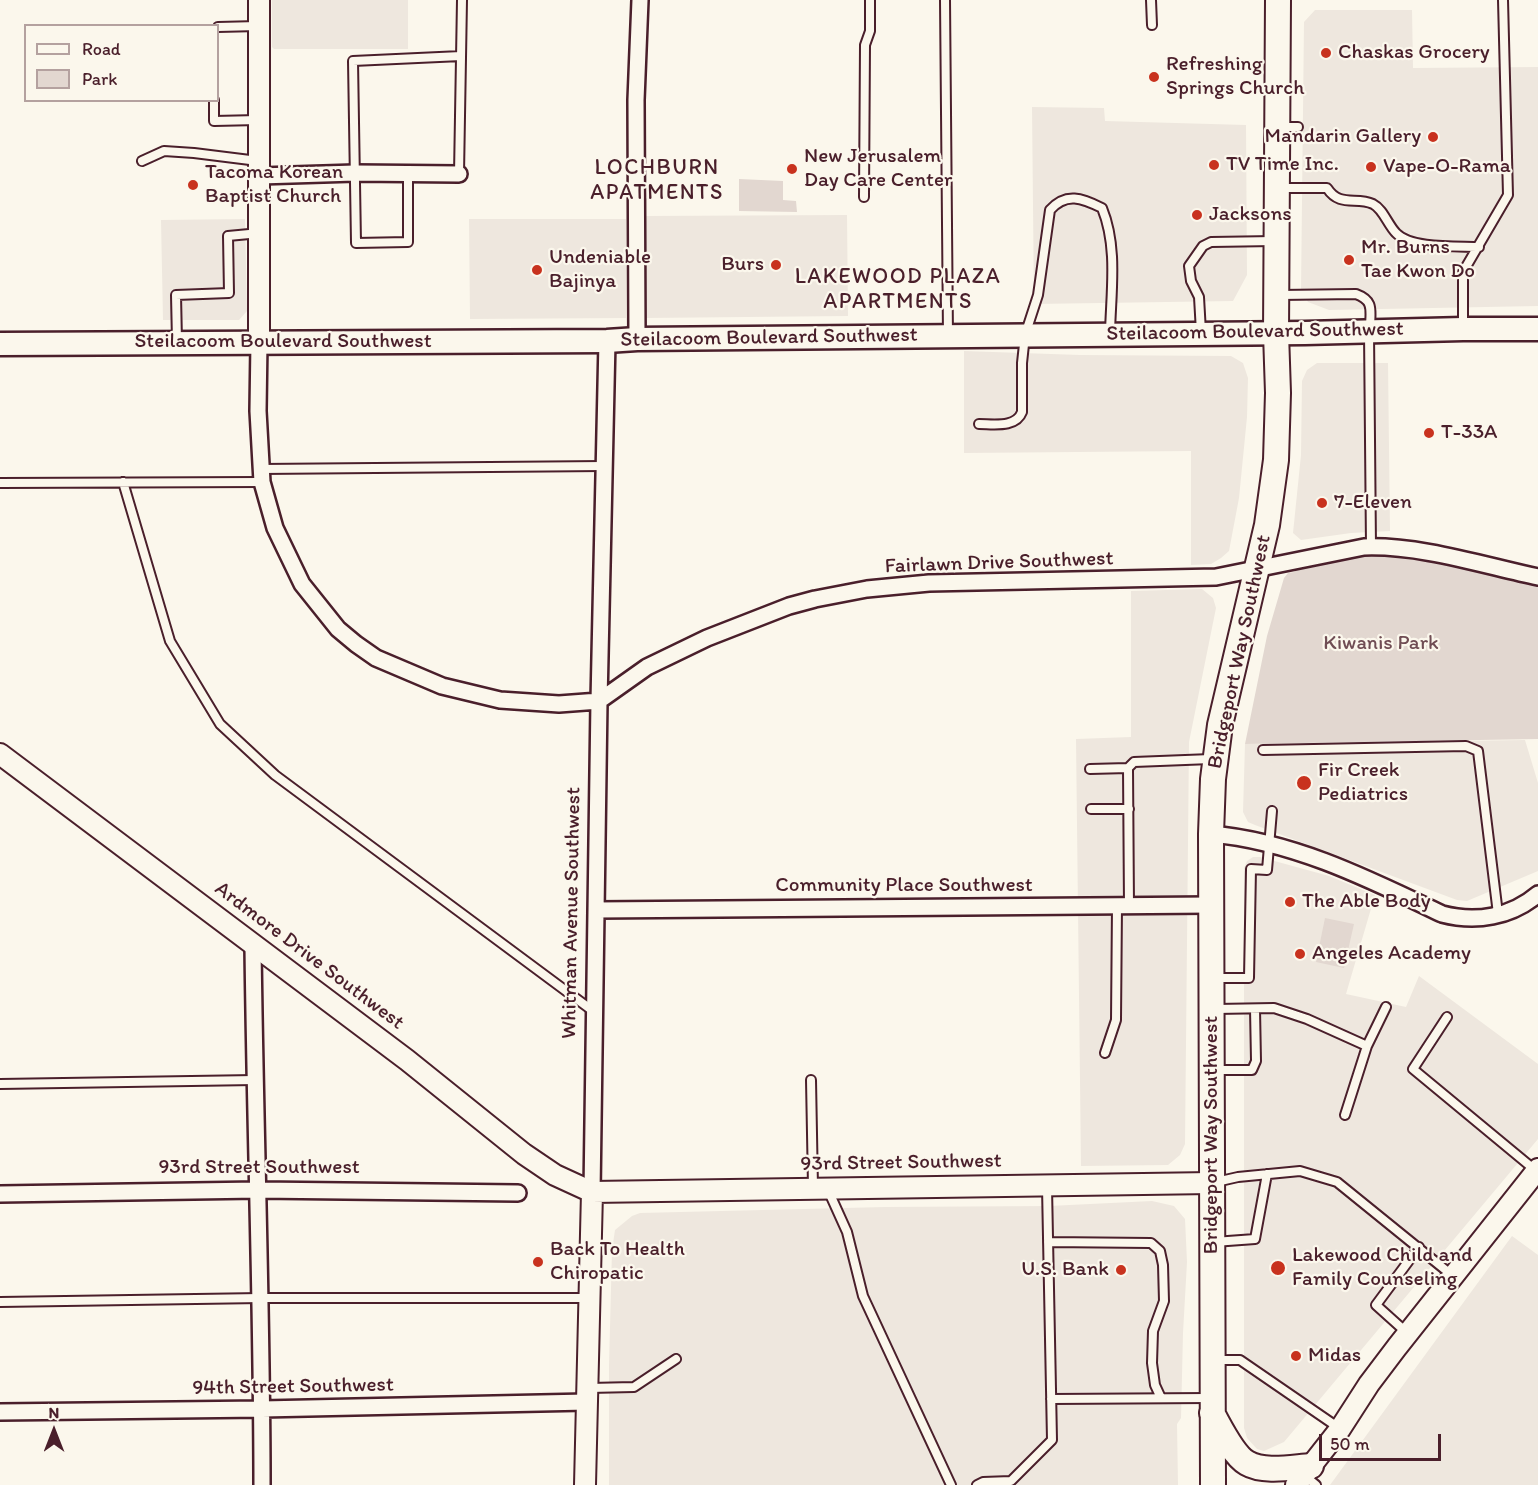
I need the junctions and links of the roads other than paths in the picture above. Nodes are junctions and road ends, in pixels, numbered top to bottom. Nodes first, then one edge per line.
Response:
1 (260, 0) edge
2 (462, 0) edge
3 (640, 0) edge
4 (870, 0) edge
5 (945, 0) edge
6 (1151, 0) edge
7 (1278, 0) edge
8 (1503, 0) edge
9 (1152, 25) dead end
10 (260, 26) junction
11 (219, 27) edge
12 (461, 56) junction
13 (214, 102) edge
14 (260, 120) junction
15 (142, 161) dead end
16 (260, 169) junction
17 (355, 173) junction
18 (408, 174) junction
19 (459, 174) joint
20 (1277, 188) junction
21 (864, 197) dead end
22 (260, 233) junction
23 (1276, 241) junction
24 (1479, 247) junction
25 (1276, 295) junction
26 (1463, 328) junction
27 (1538, 329) edge
28 (1370, 331) junction
29 (1276, 333) junction
30 (1110, 334) junction
31 (1201, 334) junction
32 (1025, 335) junction
33 (948, 336) junction
34 (637, 339) junction
35 (607, 341) junction
36 (259, 342) junction
37 (177, 343) junction
38 (0, 344) edge
39 (979, 424) dead end
40 (604, 466) junction
41 (262, 476) junction
42 (123, 482) junction
43 (0, 483) edge
44 (1371, 547) junction
45 (1258, 567) junction
46 (1538, 577) edge
47 (598, 700) junction
48 (1263, 750) dead end
49 (0, 754) edge
50 (1216, 759) junction
51 (1128, 768) junction
52 (1090, 769) dead end
53 (1091, 809) dead end
54 (1129, 809) junction
55 (1272, 811) dead end
56 (1211, 834) junction
57 (1270, 844) junction
58 (1538, 894) edge
59 (1211, 905) junction
60 (1123, 906) junction
61 (597, 910) junction
62 (1498, 914) junction
63 (253, 945) junction
64 (1211, 978) junction
65 (1386, 1007) dead end
66 (1212, 1009) junction
67 (1255, 1009) junction
68 (595, 1012) junction
69 (1447, 1017) dead end
70 (1367, 1046) junction
71 (1105, 1053) dead end
72 (1212, 1070) junction
73 (255, 1080) junction
74 (811, 1080) dead end
75 (0, 1084) edge
76 (1345, 1114) dead end
77 (1537, 1170) edge
78 (1267, 1174) junction
79 (1212, 1183) junction
80 (1047, 1185) junction
81 (820, 1189) junction
82 (258, 1190) junction
83 (592, 1192) junction
84 (518, 1193) dead end
85 (0, 1194) edge
86 (1048, 1242) junction
87 (1212, 1242) junction
88 (1419, 1247) junction
89 (1453, 1276) junction
90 (261, 1298) junction
91 (590, 1298) junction
92 (0, 1302) edge
93 (1407, 1334) junction
94 (676, 1359) dead end
95 (1212, 1360) junction
96 (587, 1395) junction
97 (1161, 1398) junction
98 (1051, 1399) junction
99 (1212, 1406) junction
100 (262, 1409) junction
101 (0, 1412) edge
102 (1340, 1429) junction
103 (1307, 1478) edge
104 (993, 1483) edge
105 (262, 1485) edge
106 (585, 1485) edge
107 (951, 1485) edge
108 (977, 1485) edge
109 (1213, 1485) edge

1 - 10 street
2 - 12 lane
3 - 34 street
4 - 21 lane
5 - 33 lane
6 - 9 lane
7 - 20 main road, Bridgeport Way Southwest
8 - 24 lane
10 - 11 lane
10 - 14 street
12 - 17 lane
12 - 19 lane
13 - 14 lane
14 - 16 street
15 - 16 lane
16 - 17 street
16 - 22 street
17 - 18 street
17 - 18 lane
18 - 19 street
20 - 23 main road, Bridgeport Way Southwest
20 - 24 lane
22 - 36 street
22 - 37 lane
23 - 25 main road, Bridgeport Way Southwest
23 - 31 lane
24 - 26 lane
25 - 28 lane
25 - 29 main road, Bridgeport Way Southwest
26 - 27 main road, Steilacoom Boulevard Southwest
26 - 28 main road, Steilacoom Boulevard Southwest
28 - 29 main road, Steilacoom Boulevard Southwest
28 - 44 lane
29 - 31 main road, Steilacoom Boulevard Southwest
29 - 45 main road, Bridgeport Way Southwest
30 - 31 main road, Steilacoom Boulevard Southwest
30 - 32 main road, Steilacoom Boulevard Southwest
30 - 32 lane
32 - 33 main road, Steilacoom Boulevard Southwest
32 - 39 lane
33 - 34 main road, Steilacoom Boulevard Southwest
34 - 35 main road, Steilacoom Boulevard Southwest
35 - 36 main road, Steilacoom Boulevard Southwest
35 - 40 street, Whitman Avenue Southwest
36 - 37 main road, Steilacoom Boulevard Southwest
36 - 41 street, Fairlawn Drive Southwest
37 - 38 main road, Steilacoom Boulevard Southwest
40 - 41 lane
40 - 47 street, Whitman Avenue Southwest
41 - 42 lane
41 - 47 street, Fairlawn Drive Southwest
42 - 43 lane
42 - 68 lane
44 - 45 street, Fairlawn Drive Southwest
44 - 46 street, Fairlawn Drive Southwest
45 - 47 street, Fairlawn Drive Southwest
45 - 50 main road, Bridgeport Way Southwest
47 - 61 street, Whitman Avenue Southwest
48 - 62 lane
49 - 63 street, Ardmore Drive Southwest
50 - 51 lane
50 - 56 main road, Bridgeport Way Southwest
51 - 52 lane
51 - 54 lane
53 - 54 lane
54 - 60 lane
55 - 57 lane
56 - 57 street
56 - 59 main road, Bridgeport Way Southwest
57 - 62 street
57 - 64 lane
58 - 62 street
59 - 60 street, Community Place Southwest
59 - 64 main road, Bridgeport Way Southwest
60 - 61 street, Community Place Southwest
60 - 71 lane
61 - 68 street, Whitman Avenue Southwest
63 - 73 street
63 - 83 street, Ardmore Drive Southwest
64 - 66 main road, Bridgeport Way Southwest
65 - 70 lane
66 - 67 lane
66 - 72 main road, Bridgeport Way Southwest
67 - 70 lane
67 - 72 lane
68 - 83 street, Whitman Avenue Southwest
69 - 77 lane
70 - 76 lane
72 - 79 main road, Bridgeport Way Southwest
73 - 75 lane
73 - 82 street
74 - 81 lane
77 - 89 street
78 - 79 lane
78 - 87 lane
78 - 88 lane
79 - 80 street, 93rd Street Southwest
79 - 87 main road, Bridgeport Way Southwest
80 - 81 street, 93rd Street Southwest
80 - 86 lane
81 - 83 street, 93rd Street Southwest
81 - 107 lane
82 - 84 street, 93rd Street Southwest
82 - 85 street, 93rd Street Southwest
82 - 90 street
83 - 91 street, Whitman Avenue Southwest
86 - 97 lane
86 - 98 lane
87 - 95 main road, Bridgeport Way Southwest
88 - 89 lane
88 - 93 lane
89 - 93 street
90 - 91 lane
90 - 92 lane
90 - 100 street
91 - 96 street, Whitman Avenue Southwest
93 - 102 street
94 - 96 lane
95 - 99 main road, Bridgeport Way Southwest
95 - 102 lane
96 - 100 street, 94th Street Southwest
96 - 106 street, Whitman Avenue Southwest
97 - 98 lane
97 - 99 lane
98 - 104 lane
99 - 103 main road
99 - 109 main road, Bridgeport Way Southwest
100 - 101 street, 94th Street Southwest
100 - 105 street
102 - 103 street
104 - 108 lane

